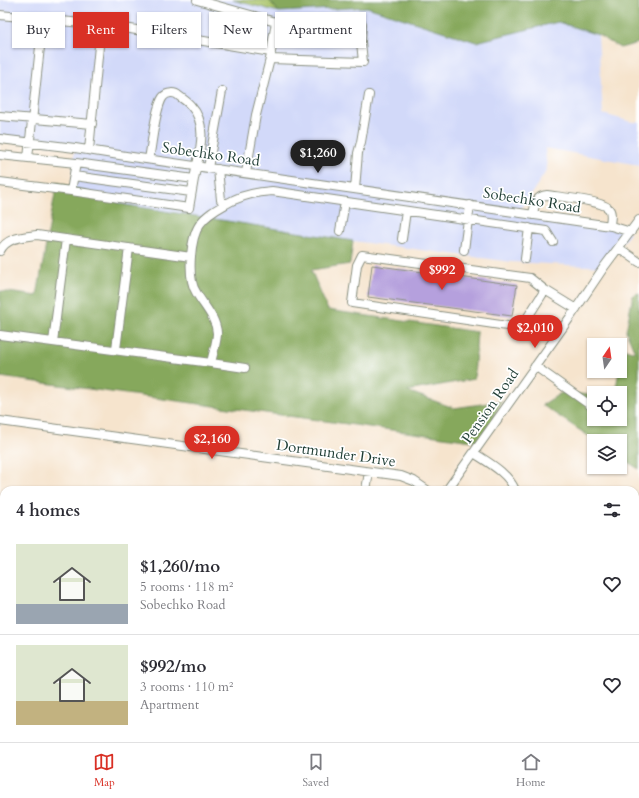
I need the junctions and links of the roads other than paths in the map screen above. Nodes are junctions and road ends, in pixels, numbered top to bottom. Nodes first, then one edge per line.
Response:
1 (197, 0) edge
2 (0, 15) edge
3 (12, 16) edge
4 (275, 22) edge
5 (129, 30) edge
6 (275, 30) edge
7 (274, 38) joint
8 (40, 48) edge
9 (99, 48) edge
10 (362, 48) edge
11 (271, 55) junction
12 (222, 91) dead end
13 (369, 95) dead end
14 (0, 116) edge
15 (33, 119) junction
16 (92, 124) junction
17 (0, 140) edge
18 (30, 142) junction
19 (89, 150) junction
20 (0, 156) edge
21 (127, 156) junction
22 (28, 158) junction
23 (148, 160) junction
24 (76, 164) junction
25 (196, 166) junction
26 (208, 168) junction
27 (218, 169) junction
28 (125, 170) junction
29 (246, 174) junction
30 (74, 176) junction
31 (194, 179) junction
32 (0, 182) edge
33 (355, 189) junction
34 (71, 191) junction
35 (191, 192) junction
36 (345, 202) junction
37 (226, 204) junction
38 (470, 205) junction
39 (406, 211) junction
40 (533, 215) junction
41 (468, 219) junction
42 (639, 220) edge
43 (610, 226) junction
44 (529, 228) junction
45 (340, 231) dead end
46 (631, 232) junction
47 (66, 239) junction
48 (402, 239) dead end
49 (553, 242) dead end
50 (129, 248) junction
51 (619, 248) junction
52 (464, 250) dead end
53 (0, 251) edge
54 (191, 257) junction
55 (525, 259) dead end
56 (639, 262) edge
57 (545, 290) junction
58 (576, 309) junction
59 (0, 335) edge
60 (53, 342) junction
61 (116, 349) junction
62 (211, 363) junction
63 (535, 366) junction
64 (245, 368) dead end
65 (587, 403) edge
66 (0, 421) edge
67 (474, 453) junction
68 (369, 472) junction
69 (367, 486) edge
70 (421, 486) edge
71 (450, 486) edge
72 (514, 486) edge

1 - 4 street
2 - 3 street
5 - 11 street
6 - 7 street
7 - 11 street
8 - 15 street
9 - 16 street
10 - 11 street
11 - 29 street
12 - 26 street
13 - 33 street
14 - 15 street
15 - 16 street
15 - 18 street
16 - 19 street
17 - 18 street, Sobechko Road
18 - 19 street, Sobechko Road
18 - 22 street
19 - 21 street, Sobechko Road
20 - 22 street
21 - 23 street, Sobechko Road
21 - 28 street
22 - 24 street
23 - 25 street, Sobechko Road
23 - 25 street
24 - 28 street
24 - 30 street
25 - 26 street, Sobechko Road
25 - 31 street
26 - 27 street, Sobechko Road
27 - 29 street, Sobechko Road
27 - 37 street
28 - 31 street
29 - 33 street, Sobechko Road
30 - 34 street
30 - 35 street
31 - 35 street
32 - 34 street
33 - 38 street, Sobechko Road
34 - 35 street
36 - 37 street
36 - 39 street
36 - 45 street
37 - 54 street
38 - 40 street, Sobechko Road
38 - 41 street
39 - 41 street
39 - 48 street
40 - 43 street, Sobechko Road
40 - 43 street
41 - 44 street
41 - 52 street
42 - 46 street, Pension Road
43 - 46 street, Sobechko Road
44 - 49 street
44 - 55 street
46 - 51 street, Pension Road
47 - 50 street
47 - 53 street
47 - 60 street
50 - 54 street
50 - 61 street
51 - 56 street
51 - 58 street, Pension Road
54 - 62 street
57 - 57 street
57 - 58 street
58 - 63 street, Pension Road
59 - 60 street
60 - 61 street
61 - 62 street
62 - 64 street
63 - 65 street
63 - 67 street, Pension Road
66 - 68 street, Dortmunder Drive
67 - 71 street, Pension Road
67 - 72 street
68 - 69 street
68 - 70 street, Dortmunder Drive

